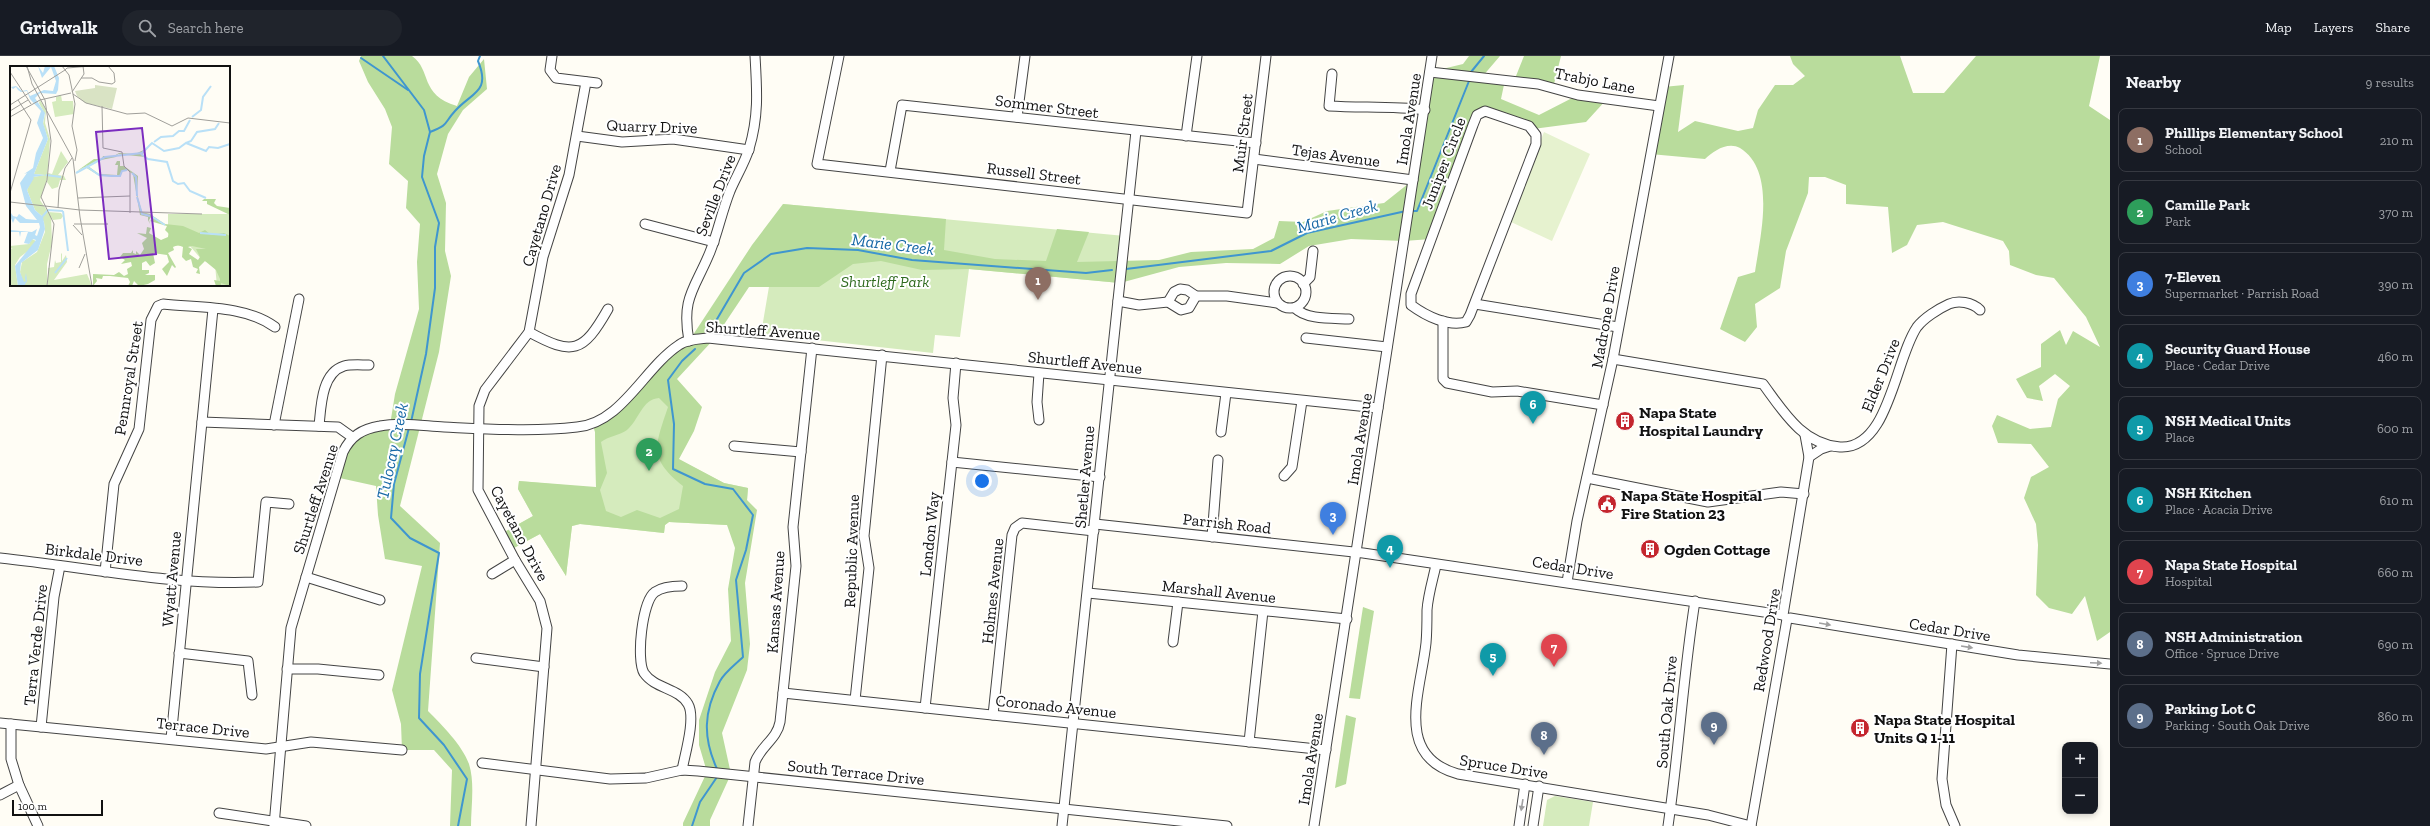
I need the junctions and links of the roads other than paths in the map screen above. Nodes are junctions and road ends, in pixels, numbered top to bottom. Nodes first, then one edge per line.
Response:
1 (552, 56) edge
2 (755, 56) edge
3 (839, 56) edge
4 (1025, 56) edge
5 (1196, 56) edge
6 (1266, 56) edge
7 (1432, 56) edge
8 (1669, 56) edge
9 (1430, 72) junction
10 (1332, 74) dead end
11 (586, 82) junction
12 (597, 83) dead end
13 (1659, 106) junction
14 (1425, 110) junction
15 (1017, 117) junction
16 (1136, 131) junction
17 (577, 136) junction
18 (1186, 136) junction
19 (1256, 143) junction
20 (749, 150) junction
21 (1254, 159) junction
22 (890, 171) junction
23 (1414, 180) junction
24 (1128, 199) junction
25 (1247, 213) joint
26 (645, 224) dead end
27 (714, 242) junction
28 (1313, 251) dead end
29 (1303, 284) junction
30 (1196, 296) junction
31 (299, 299) dead end
32 (1118, 301) junction
33 (1168, 302) junction
34 (1273, 302) junction
35 (1475, 304) junction
36 (1295, 308) junction
37 (214, 309) junction
38 (608, 309) dead end
39 (1980, 310) dead end
40 (1349, 319) dead end
41 (1443, 322) junction
42 (275, 327) dead end
43 (1618, 327) junction
44 (529, 332) junction
45 (1306, 338) dead end
46 (689, 341) junction
47 (812, 348) junction
48 (1387, 348) junction
49 (882, 355) junction
50 (1613, 359) junction
51 (956, 363) junction
52 (368, 365) dead end
53 (1039, 372) junction
54 (1108, 379) junction
55 (1226, 393) junction
56 (1302, 401) junction
57 (1603, 405) junction
58 (1378, 408) junction
59 (1039, 420) dead end
60 (202, 422) junction
61 (274, 425) junction
62 (319, 426) junction
63 (478, 428) junction
64 (1221, 432) dead end
65 (1805, 435) junction
66 (352, 436) junction
67 (734, 446) dead end
68 (1830, 446) junction
69 (801, 452) junction
70 (1809, 458) junction
71 (1218, 460) dead end
72 (952, 462) junction
73 (1284, 476) dead end
74 (1100, 477) junction
75 (1587, 478) junction
76 (1804, 494) junction
77 (289, 504) dead end
78 (1094, 528) junction
79 (1212, 537) junction
80 (1357, 552) junction
81 (0, 558) edge
82 (515, 560) junction
83 (1436, 565) junction
84 (60, 566) junction
85 (105, 572) junction
86 (492, 574) dead end
87 (306, 578) junction
88 (185, 580) junction
89 (1567, 582) junction
90 (682, 586) dead end
91 (1088, 593) junction
92 (380, 600) dead end
93 (1695, 601) junction
94 (1178, 602) junction
95 (1263, 611) junction
96 (1785, 617) junction
97 (1347, 619) junction
98 (1173, 642) dead end
99 (1952, 644) junction
100 (179, 653) junction
101 (476, 658) dead end
102 (2110, 664) edge
103 (544, 667) junction
104 (287, 669) junction
105 (380, 675) dead end
106 (783, 693) junction
107 (252, 695) dead end
108 (855, 700) junction
109 (925, 708) junction
110 (993, 715) junction
111 (0, 723) edge
112 (1073, 723) junction
113 (11, 724) junction
114 (41, 727) junction
115 (171, 739) junction
116 (1249, 742) junction
117 (282, 746) junction
118 (402, 750) dead end
119 (1326, 750) junction
120 (482, 763) dead end
121 (535, 769) junction
122 (682, 770) junction
123 (753, 777) junction
124 (1525, 784) junction
125 (19, 785) junction
126 (1539, 786) junction
127 (0, 795) edge
128 (1063, 808) junction
129 (1671, 809) junction
130 (219, 813) dead end
131 (1723, 822) edge
132 (274, 824) edge
133 (38, 826) edge
134 (306, 826) edge
135 (531, 826) edge
136 (748, 826) edge
137 (1062, 826) edge
138 (1227, 826) edge
139 (1314, 826) edge
140 (1519, 826) edge
141 (1533, 826) edge
142 (1668, 826) edge
143 (1751, 826) edge
144 (1955, 826) edge

1 - 11 street
2 - 20 street, Seville Drive
3 - 22 street, Russell Street
4 - 15 street
5 - 18 street
6 - 19 street, Muir Street
7 - 9 street, Imola Avenue
8 - 13 street, Madrone Drive
9 - 13 street, Trabjo Lane
9 - 14 street, Imola Avenue
10 - 14 street
11 - 12 street
11 - 17 street, Cayetano Drive
13 - 43 street, Madrone Drive
14 - 23 street, Imola Avenue
15 - 16 street, Sommer Street
15 - 22 street, Sommer Street
16 - 18 street, Sommer Street
16 - 24 street, Shetler Avenue
17 - 20 street, Quarry Drive
17 - 44 street, Cayetano Drive
18 - 19 street, Sommer Street
19 - 21 street, Muir Street
20 - 27 street, Seville Drive
21 - 23 street, Tejas Avenue
21 - 25 street, Muir Street
22 - 24 street, Russell Street
23 - 48 street, Imola Avenue
24 - 25 street, Russell Street
24 - 32 street, Shetler Avenue
26 - 27 street
27 - 46 street, Seville Drive
28 - 29 street
29 - 34 street
29 - 36 street
30 - 33 street
30 - 33 street
30 - 34 street
31 - 61 street
32 - 33 street
32 - 54 street, Shetler Avenue
34 - 36 street
35 - 41 street, Juniper Circle
35 - 41 street, Juniper Circle
35 - 43 street
36 - 40 street
37 - 42 street, Pennroyal Street
37 - 60 street, Wyatt Avenue
37 - 85 street, Pennroyal Street
38 - 44 street
39 - 68 street, Elder Drive
41 - 57 street
43 - 50 street, Madrone Drive
44 - 63 street, Cayetano Drive
45 - 48 street
46 - 47 street, Shurtleff Avenue
46 - 63 street, Shurtleff Avenue
47 - 49 street, Shurtleff Avenue
47 - 69 street, Kansas Avenue
48 - 58 street, Imola Avenue
49 - 51 street, Shurtleff Avenue
49 - 108 street, Republic Avenue
50 - 57 street, Madrone Drive
50 - 65 street, Elder Drive
51 - 53 street, Shurtleff Avenue
51 - 72 street, London Way
52 - 62 street
53 - 54 street, Shurtleff Avenue
53 - 59 street
54 - 55 street, Shurtleff Avenue
54 - 74 street, Shetler Avenue
55 - 56 street, Shurtleff Avenue
55 - 64 street
56 - 58 street, Shurtleff Avenue
56 - 73 street
57 - 75 street, Madrone Drive
58 - 80 street, Imola Avenue
60 - 61 street
60 - 88 street, Wyatt Avenue
61 - 62 street
62 - 66 street
63 - 66 street, Shurtleff Avenue
63 - 82 street, Cayetano Drive
65 - 68 street, Elder Drive
65 - 70 street, Redwood Drive
66 - 87 street, Shurtleff Avenue
67 - 69 street
68 - 70 street
69 - 106 street, Kansas Avenue
70 - 76 street, Redwood Drive
71 - 79 street
72 - 74 street
72 - 109 street, London Way
74 - 78 street, Shetler Avenue
75 - 76 street
75 - 89 street, Madrone Drive
76 - 96 street, Redwood Drive
77 - 88 street, Birkdale Drive
78 - 79 street, Parrish Road
78 - 91 street, Shetler Avenue
78 - 110 street, Holmes Avenue
79 - 80 street, Parrish Road
80 - 83 street, Cedar Drive
80 - 97 street, Imola Avenue
81 - 84 street, Birkdale Drive
82 - 86 street
82 - 103 street, Cayetano Drive
83 - 89 street, Cedar Drive
83 - 124 street, Spruce Drive
84 - 85 street, Birkdale Drive
84 - 114 street, Terra Verde Drive
85 - 88 street, Birkdale Drive
87 - 92 street
87 - 104 street, Shurtleff Avenue
88 - 100 street, Wyatt Avenue
89 - 93 street, Cedar Drive
90 - 122 street
91 - 94 street, Marshall Avenue
91 - 112 street, Shetler Avenue
93 - 96 street, Cedar Drive
93 - 129 street, South Oak Drive
94 - 95 street, Marshall Avenue
94 - 98 street
95 - 97 street, Marshall Avenue
95 - 116 street
96 -> 99 street, Cedar Drive
96 - 143 street, Redwood Drive
97 - 119 street, Imola Avenue
99 -> 102 street, Cedar Drive
99 - 144 street
100 - 107 street
100 - 115 street, Wyatt Avenue
101 - 103 street
103 - 121 street, Cayetano Drive
104 - 105 street
104 - 117 street, Shurtleff Avenue
106 - 108 street, Coronado Avenue
106 - 123 street, Kansas Avenue
108 - 109 street, Coronado Avenue
109 - 110 street, Coronado Avenue
110 - 112 street, Coronado Avenue
111 - 113 street, Terrace Drive
112 - 116 street, Coronado Avenue
112 - 128 street, Shetler Avenue
113 - 114 street, Terrace Drive
113 - 125 street
114 - 115 street, Terrace Drive
115 - 117 street, Terrace Drive
116 - 119 street, Coronado Avenue
117 - 118 street, Terrace Drive
117 - 132 street, Shurtleff Avenue
119 - 139 street, Imola Avenue
120 - 121 street, South Terrace Drive
121 - 122 street, South Terrace Drive
121 - 135 street, Cayetano Drive
122 - 123 street, South Terrace Drive
123 - 128 street, South Terrace Drive
123 - 136 street, Kansas Avenue
124 - 126 street, Spruce Drive
124 -> 140 street
125 - 127 street
125 - 133 street
126 - 129 street, Spruce Drive
126 - 141 street
128 - 137 street, Shetler Avenue
128 - 138 street, South Terrace Drive
129 - 131 street, Spruce Drive
129 - 142 street, South Oak Drive
130 - 132 street
131 - 143 street, Spruce Drive
132 - 134 street

